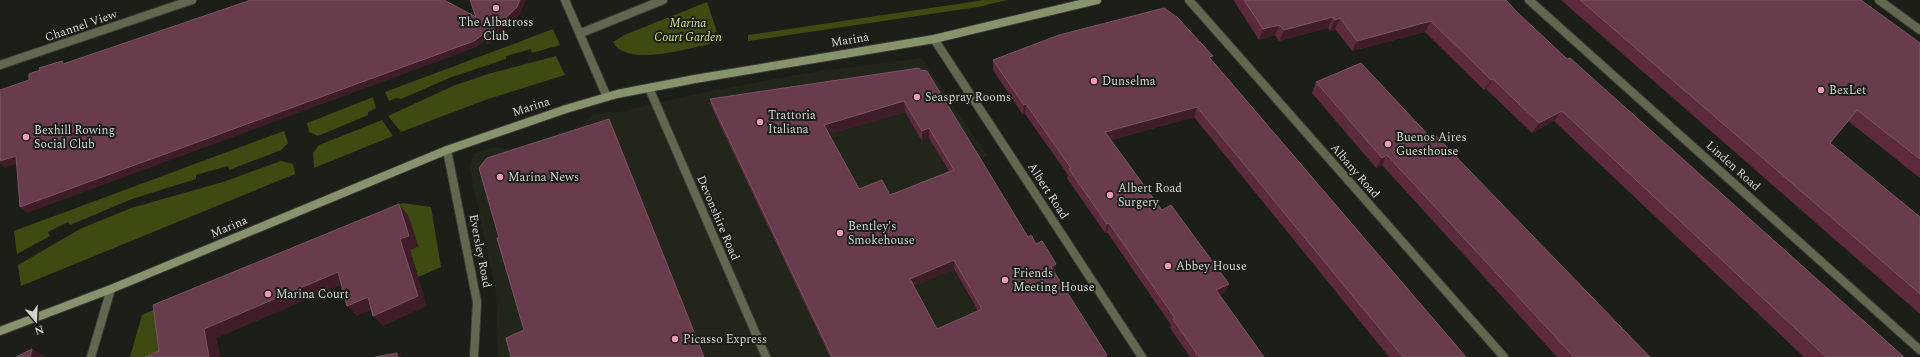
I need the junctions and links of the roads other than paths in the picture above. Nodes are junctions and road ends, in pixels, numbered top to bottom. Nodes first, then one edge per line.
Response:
1 (192, 0) edge
2 (566, 0) edge
3 (662, 0) edge
4 (1097, 0) edge
5 (1189, 0) edge
6 (1529, 0) edge
7 (1879, 0) edge
8 (1920, 30) edge
9 (581, 32) junction
10 (934, 39) junction
11 (0, 65) edge
12 (649, 88) junction
13 (607, 97) junction
14 (446, 150) junction
15 (110, 289) junction
16 (0, 331) edge
17 (1920, 350) edge
18 (91, 357) edge
19 (474, 357) edge
20 (766, 357) edge
21 (1142, 357) edge
22 (1504, 357) edge

1 - 11 street, Channel View
2 - 9 street
3 - 9 street
4 - 10 main road, Marina
5 - 22 street, Albany Road
6 - 17 street, Linden Road
7 - 8 street
9 - 13 street
10 - 12 main road, Marina
10 - 21 street, Albert Road
12 - 13 main road, Marina
12 - 20 street, Devonshire Road
13 - 14 main road, Marina
14 - 15 main road, Marina
14 - 19 street, Eversley Road
15 - 16 main road, Marina
15 - 18 street

